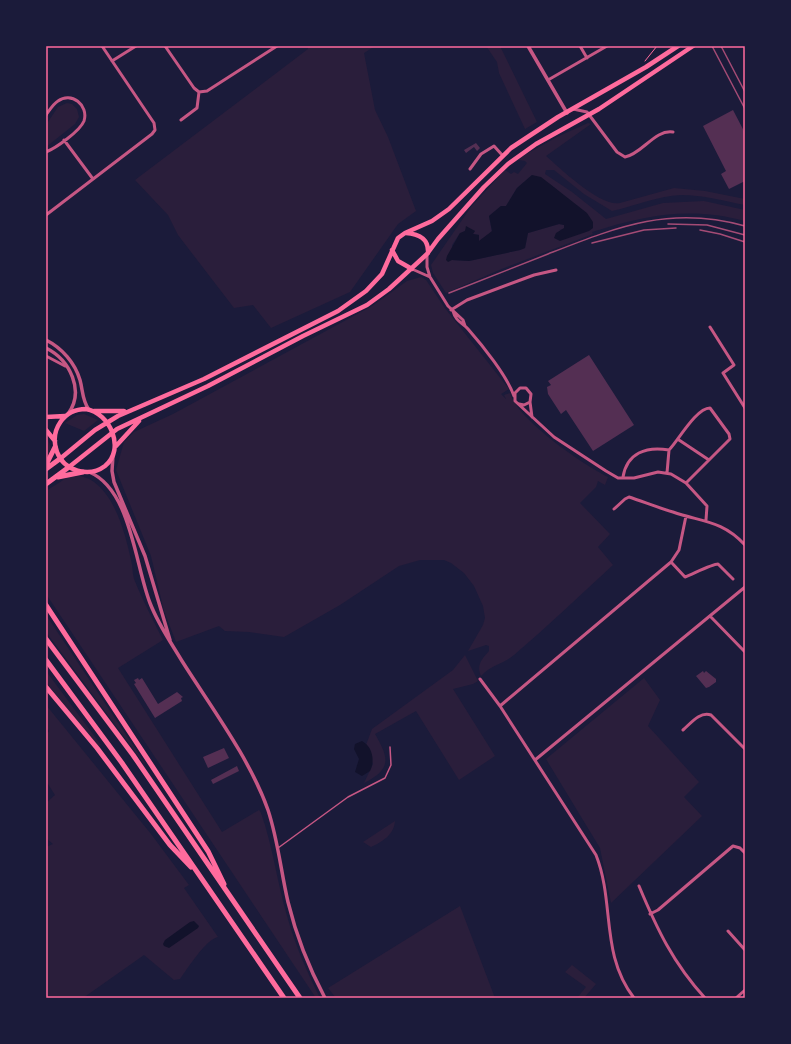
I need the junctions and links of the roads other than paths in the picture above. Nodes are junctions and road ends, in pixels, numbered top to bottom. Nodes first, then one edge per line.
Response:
1 (102, 46) edge
2 (136, 46) edge
3 (165, 46) edge
4 (528, 46) edge
5 (580, 46) edge
6 (607, 46) edge
7 (678, 46) edge
8 (693, 46) edge
9 (275, 47) edge
10 (587, 58) junction
11 (112, 61) junction
12 (548, 80) junction
13 (199, 92) junction
14 (573, 109) junction
15 (567, 112) junction
16 (46, 115) edge
17 (590, 115) junction
18 (181, 120) dead end
19 (673, 132) dead end
20 (64, 140) junction
21 (46, 152) edge
22 (503, 156) junction
23 (470, 169) dead end
24 (93, 179) junction
25 (46, 215) edge
26 (405, 233) junction
27 (392, 250) junction
28 (427, 254) junction
29 (412, 269) junction
30 (556, 270) dead end
31 (430, 277) junction
32 (452, 311) junction
33 (465, 326) junction
34 (710, 327) dead end
35 (46, 340) edge
36 (46, 348) edge
37 (46, 356) edge
38 (67, 366) junction
39 (508, 382) junction
40 (518, 390) junction
41 (514, 396) junction
42 (530, 402) junction
43 (519, 404) junction
44 (745, 408) edge
45 (133, 409) junction
46 (91, 410) junction
47 (67, 415) junction
48 (46, 417) edge
49 (143, 417) junction
50 (532, 417) junction
51 (106, 423) junction
52 (46, 430) edge
53 (112, 432) junction
54 (679, 440) junction
55 (55, 445) junction
56 (116, 446) junction
57 (669, 450) junction
58 (113, 455) junction
59 (61, 458) junction
60 (709, 460) junction
61 (46, 465) edge
62 (69, 466) junction
63 (46, 469) edge
64 (86, 472) junction
65 (669, 474) junction
66 (57, 477) junction
67 (623, 477) junction
68 (686, 483) junction
69 (47, 484) edge
70 (614, 509) dead end
71 (686, 516) junction
72 (706, 520) junction
73 (745, 545) edge
74 (672, 562) junction
75 (733, 579) dead end
76 (745, 587) edge
77 (46, 604) edge
78 (710, 616) junction
79 (46, 639) edge
80 (171, 643) junction
81 (745, 652) edge
82 (46, 660) edge
83 (480, 679) dead end
84 (46, 687) edge
85 (500, 706) junction
86 (683, 730) dead end
87 (390, 747) dead end
88 (745, 749) edge
89 (535, 760) junction
90 (278, 848) junction
91 (745, 853) edge
92 (202, 880) junction
93 (639, 886) dead end
94 (233, 901) junction
95 (650, 914) junction
96 (728, 931) dead end
97 (745, 950) edge
98 (745, 990) edge
99 (284, 998) edge
100 (300, 998) edge
101 (325, 998) edge
102 (634, 998) edge
103 (705, 998) edge
104 (736, 998) edge

1 - 11 street
2 - 11 street
3 - 13 street
4 - 12 street
5 - 10 street
6 - 10 street
7 - 14 main road
8 - 17 main road
9 - 13 street
10 - 12 street
11 - 24 street
12 - 15 street
13 - 18 street
14 - 15 main road
14 - 17 street
15 - 22 main road
16 - 20 street
17 - 19 street
17 - 28 main road
20 - 21 street
20 - 24 street
22 - 23 street
22 - 26 main road
24 - 25 street
26 - 27 main road
26 - 28 main road
27 - 29 main road
27 - 45 main road
28 - 29 main road
28 - 31 street
29 - 31 street
29 - 49 main road
30 - 32 street
31 - 32 street
32 - 33 street
32 - 33 street
33 - 39 street
34 - 44 street
35 - 46 street
36 - 38 street
37 - 38 street
38 - 47 street
39 - 40 street
39 - 41 street
40 - 41 street
40 - 42 street
41 - 43 street
42 - 43 street
42 - 50 street
43 - 50 street
45 - 46 main road
45 - 51 main road
46 - 47 main road
46 - 51 main road
47 - 48 main road
47 - 55 main road
49 - 53 main road
49 - 56 main road
50 - 67 street
51 - 53 main road
51 - 59 main road
52 - 55 main road
53 - 56 main road
53 - 62 main road
54 - 57 street
54 - 60 street
54 - 60 street
55 - 59 main road
55 - 61 highway
56 - 58 main road
57 - 65 street
57 - 67 street
58 - 64 main road
58 - 80 street
59 - 62 main road
59 - 63 highway
60 - 68 street
62 - 64 main road
62 - 66 highway
64 - 66 highway
64 - 80 street
65 - 67 street
65 - 68 street
66 - 69 highway
68 - 72 street
70 - 71 street
71 - 72 street
71 - 74 street
72 - 73 street
74 - 75 street
74 - 85 street
76 - 78 street
77 - 94 highway
78 - 81 street
78 - 89 street
79 - 94 highway
80 - 90 street
82 - 92 highway
83 - 85 street
84 - 92 highway
85 - 89 street
86 - 88 street
87 - 90 lane
89 - 102 street
90 - 101 street
91 - 95 street
92 - 99 highway
93 - 95 street
94 - 100 highway
95 - 103 street
96 - 97 street
98 - 104 street

